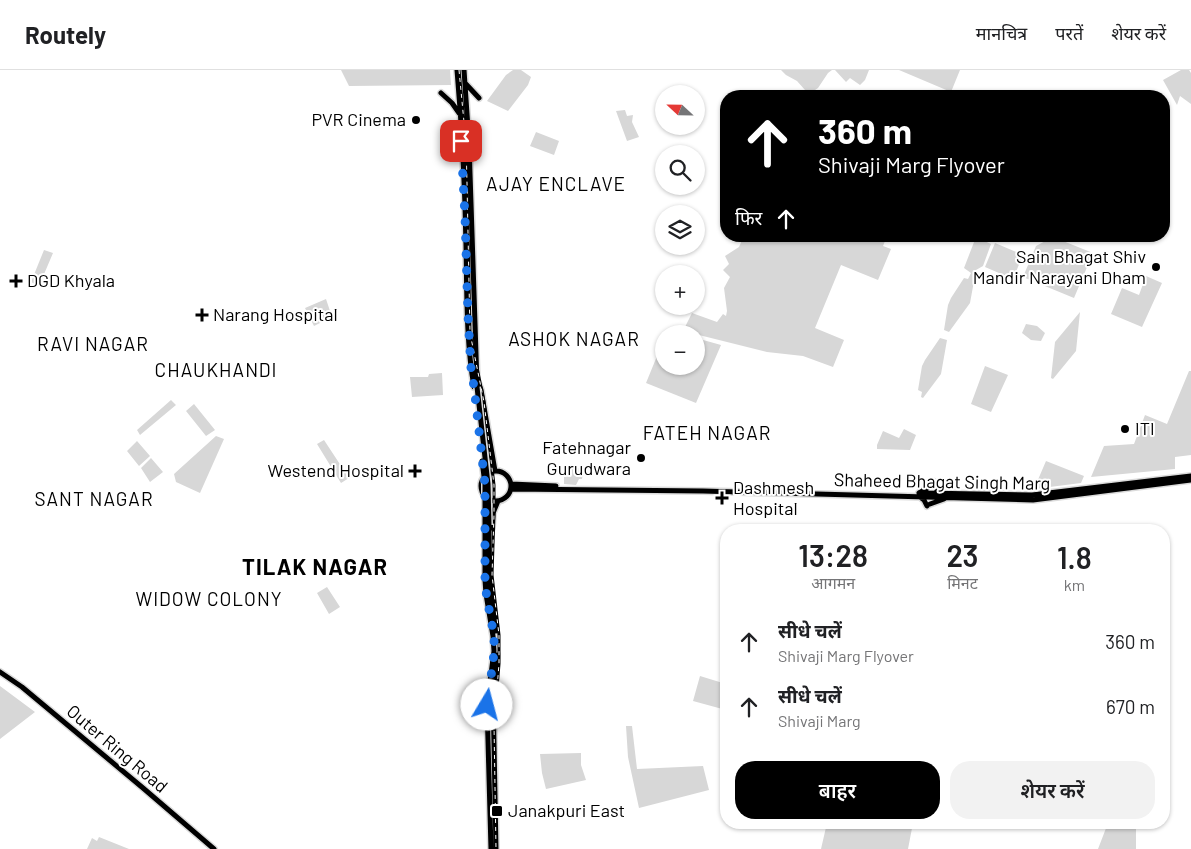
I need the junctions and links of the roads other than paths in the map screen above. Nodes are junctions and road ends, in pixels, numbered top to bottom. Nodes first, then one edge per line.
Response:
1 (457, 70) edge
2 (464, 70) edge
3 (465, 83) junction
4 (441, 93) dead end
5 (479, 98) dead end
6 (460, 116) junction
7 (475, 383) junction
8 (495, 470) junction
9 (1191, 478) edge
10 (934, 482) dead end
11 (511, 487) junction
12 (929, 487) dead end
13 (941, 494) junction
14 (919, 495) junction
15 (947, 498) junction
16 (498, 501) junction
17 (489, 576) junction
18 (0, 672) edge
19 (0, 676) edge
20 (492, 800) junction
21 (209, 849) edge
22 (214, 849) edge
23 (491, 849) edge
24 (496, 849) edge

1 - 6 main road
2 - 3 main road
3 - 5 main road
3 - 7 main road
4 - 6 main road
6 - 7 main road
7 - 8 main road
7 - 17 main road, bridge
7 - 20 main road, bridge
8 - 11 main road
8 - 16 main road
9 - 13 main road, Shaheed Bhagat Singh Marg
9 - 15 main road, Shaheed Bhagat Singh Marg
10 - 13 main road
11 - 14 main road, Shaheed Bhagat Singh Marg
11 - 16 main road
12 - 14 main road
13 - 14 main road, Shaheed Bhagat Singh Marg
14 - 15 main road, Shaheed Bhagat Singh Marg
14 - 15 main road
16 - 17 main road
17 - 20 main road
18 - 22 main road, Outer Ring Road
19 - 21 main road, Outer Ring Road
20 - 23 main road
20 - 24 main road

